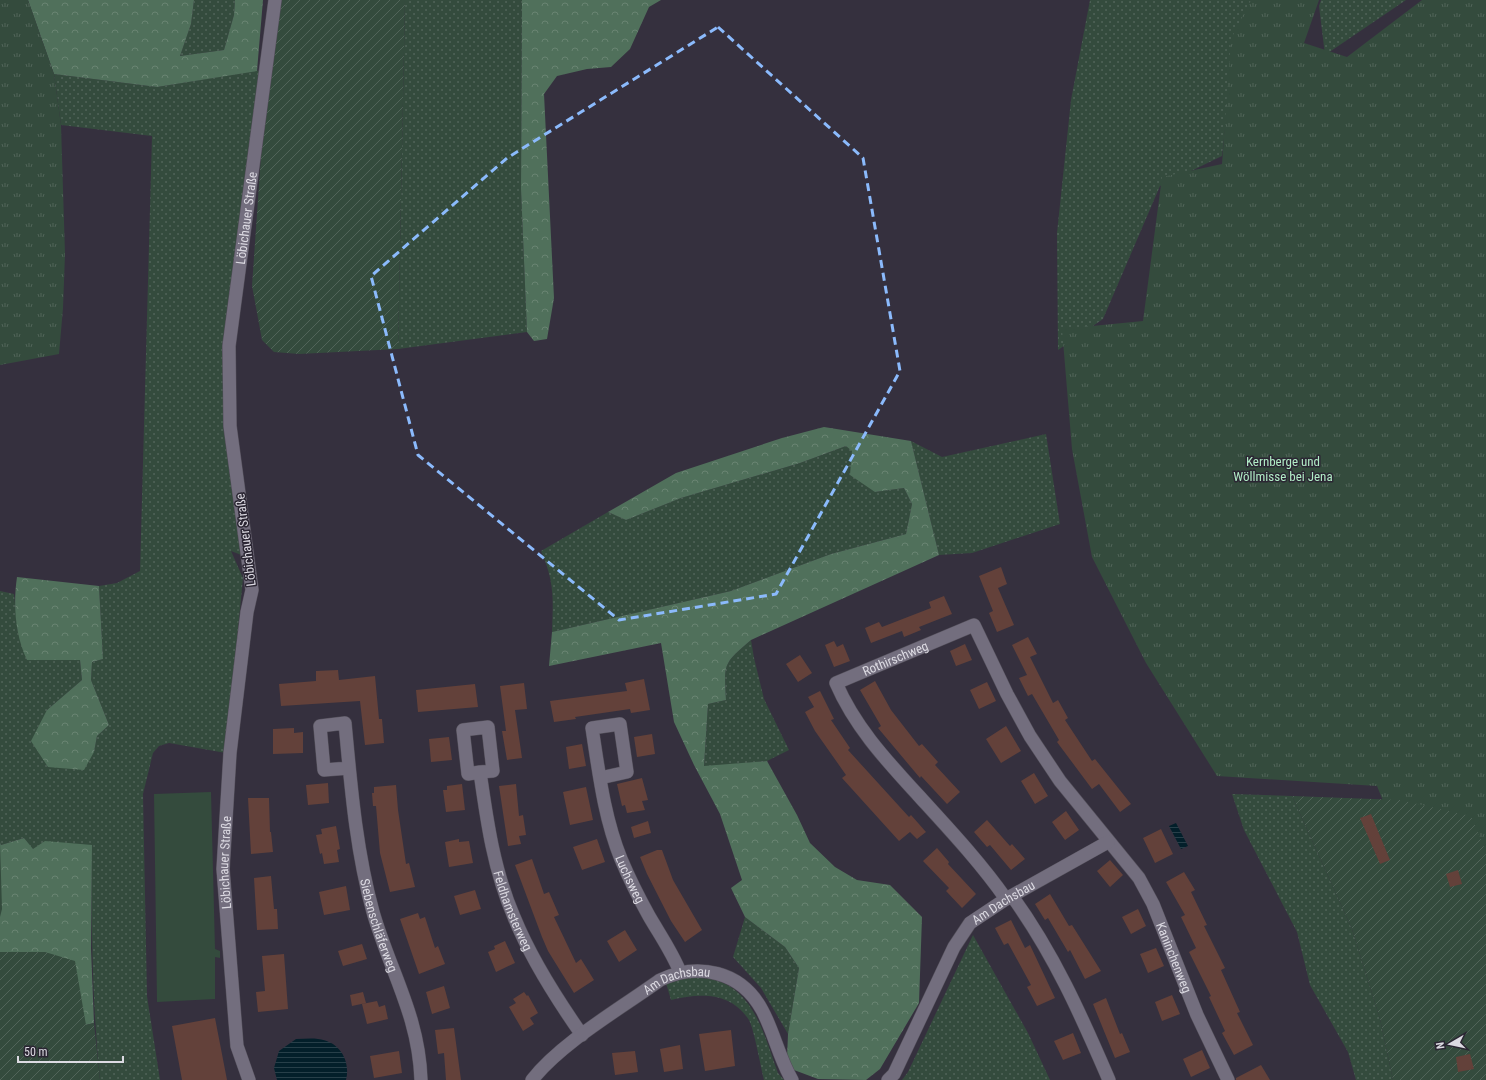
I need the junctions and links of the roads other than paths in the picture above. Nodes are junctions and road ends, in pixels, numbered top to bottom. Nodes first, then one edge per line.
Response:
1 (274, 0) edge
2 (349, 768) dead end
3 (480, 772) dead end
4 (600, 778) dead end
5 (1108, 842) junction
6 (1009, 898) junction
7 (680, 972) junction
8 (582, 1035) junction
9 (249, 1080) edge
10 (421, 1080) edge
11 (532, 1080) edge
12 (792, 1080) edge
13 (888, 1080) edge
14 (1109, 1080) edge
15 (1228, 1080) edge

1 - 9 street, Löbichauer Straße
2 - 10 street, Siebenschläferweg
3 - 8 street, Feldhamsterweg
4 - 7 street, Luchsweg
5 - 6 street, Am Dachsbau
5 - 6 street, Rothirschweg
5 - 15 street, Kaninchenweg
6 - 13 street, Am Dachsbau
6 - 14 street
7 - 8 street, Am Dachsbau
7 - 12 street, Am Dachsbau
8 - 11 street, Am Dachsbau

